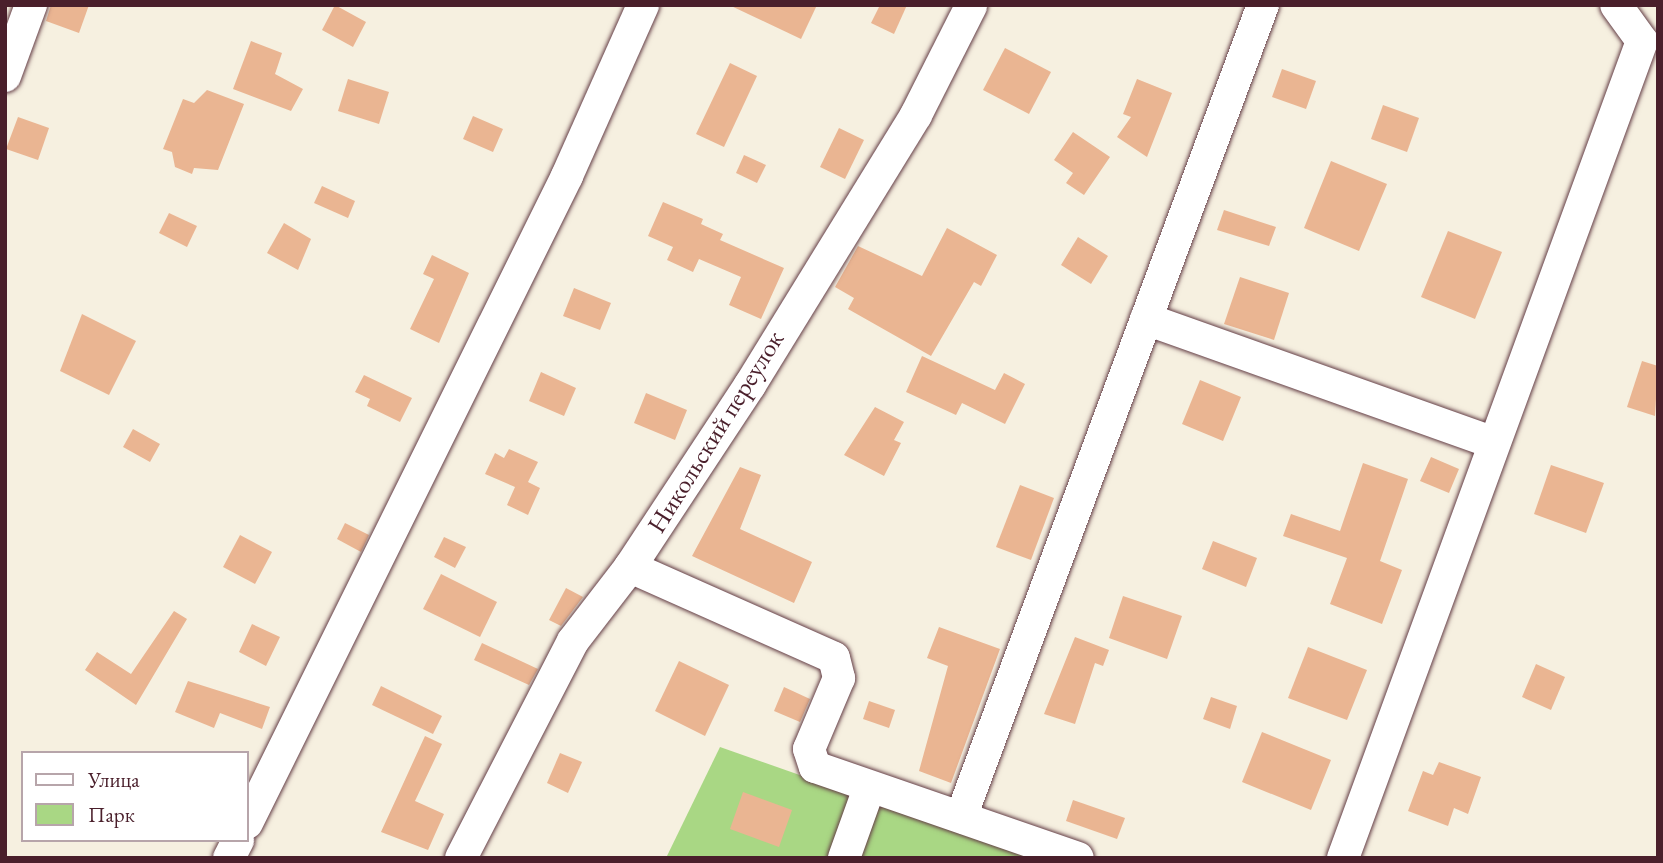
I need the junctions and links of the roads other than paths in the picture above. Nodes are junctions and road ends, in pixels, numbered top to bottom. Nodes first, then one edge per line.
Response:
1 (31, 5) edge
2 (643, 5) edge
3 (1263, 5) edge
4 (1616, 5) edge
5 (971, 6) edge
6 (5, 76) edge
7 (1146, 319) junction
8 (1494, 443) junction
9 (630, 567) junction
10 (869, 788) junction
11 (961, 817) junction
12 (248, 821) edge
13 (237, 842) edge
14 (229, 858) edge
15 (461, 858) edge
16 (844, 858) edge
17 (1078, 858) edge
18 (1343, 858) edge

1 - 6 street
2 - 12 street
3 - 7 street
4 - 8 street
5 - 9 street, Никольский переулок
7 - 8 street
7 - 11 street
8 - 18 street
9 - 10 street
9 - 15 street, Никольский переулок
10 - 11 street
10 - 16 street
11 - 17 street
13 - 14 street

